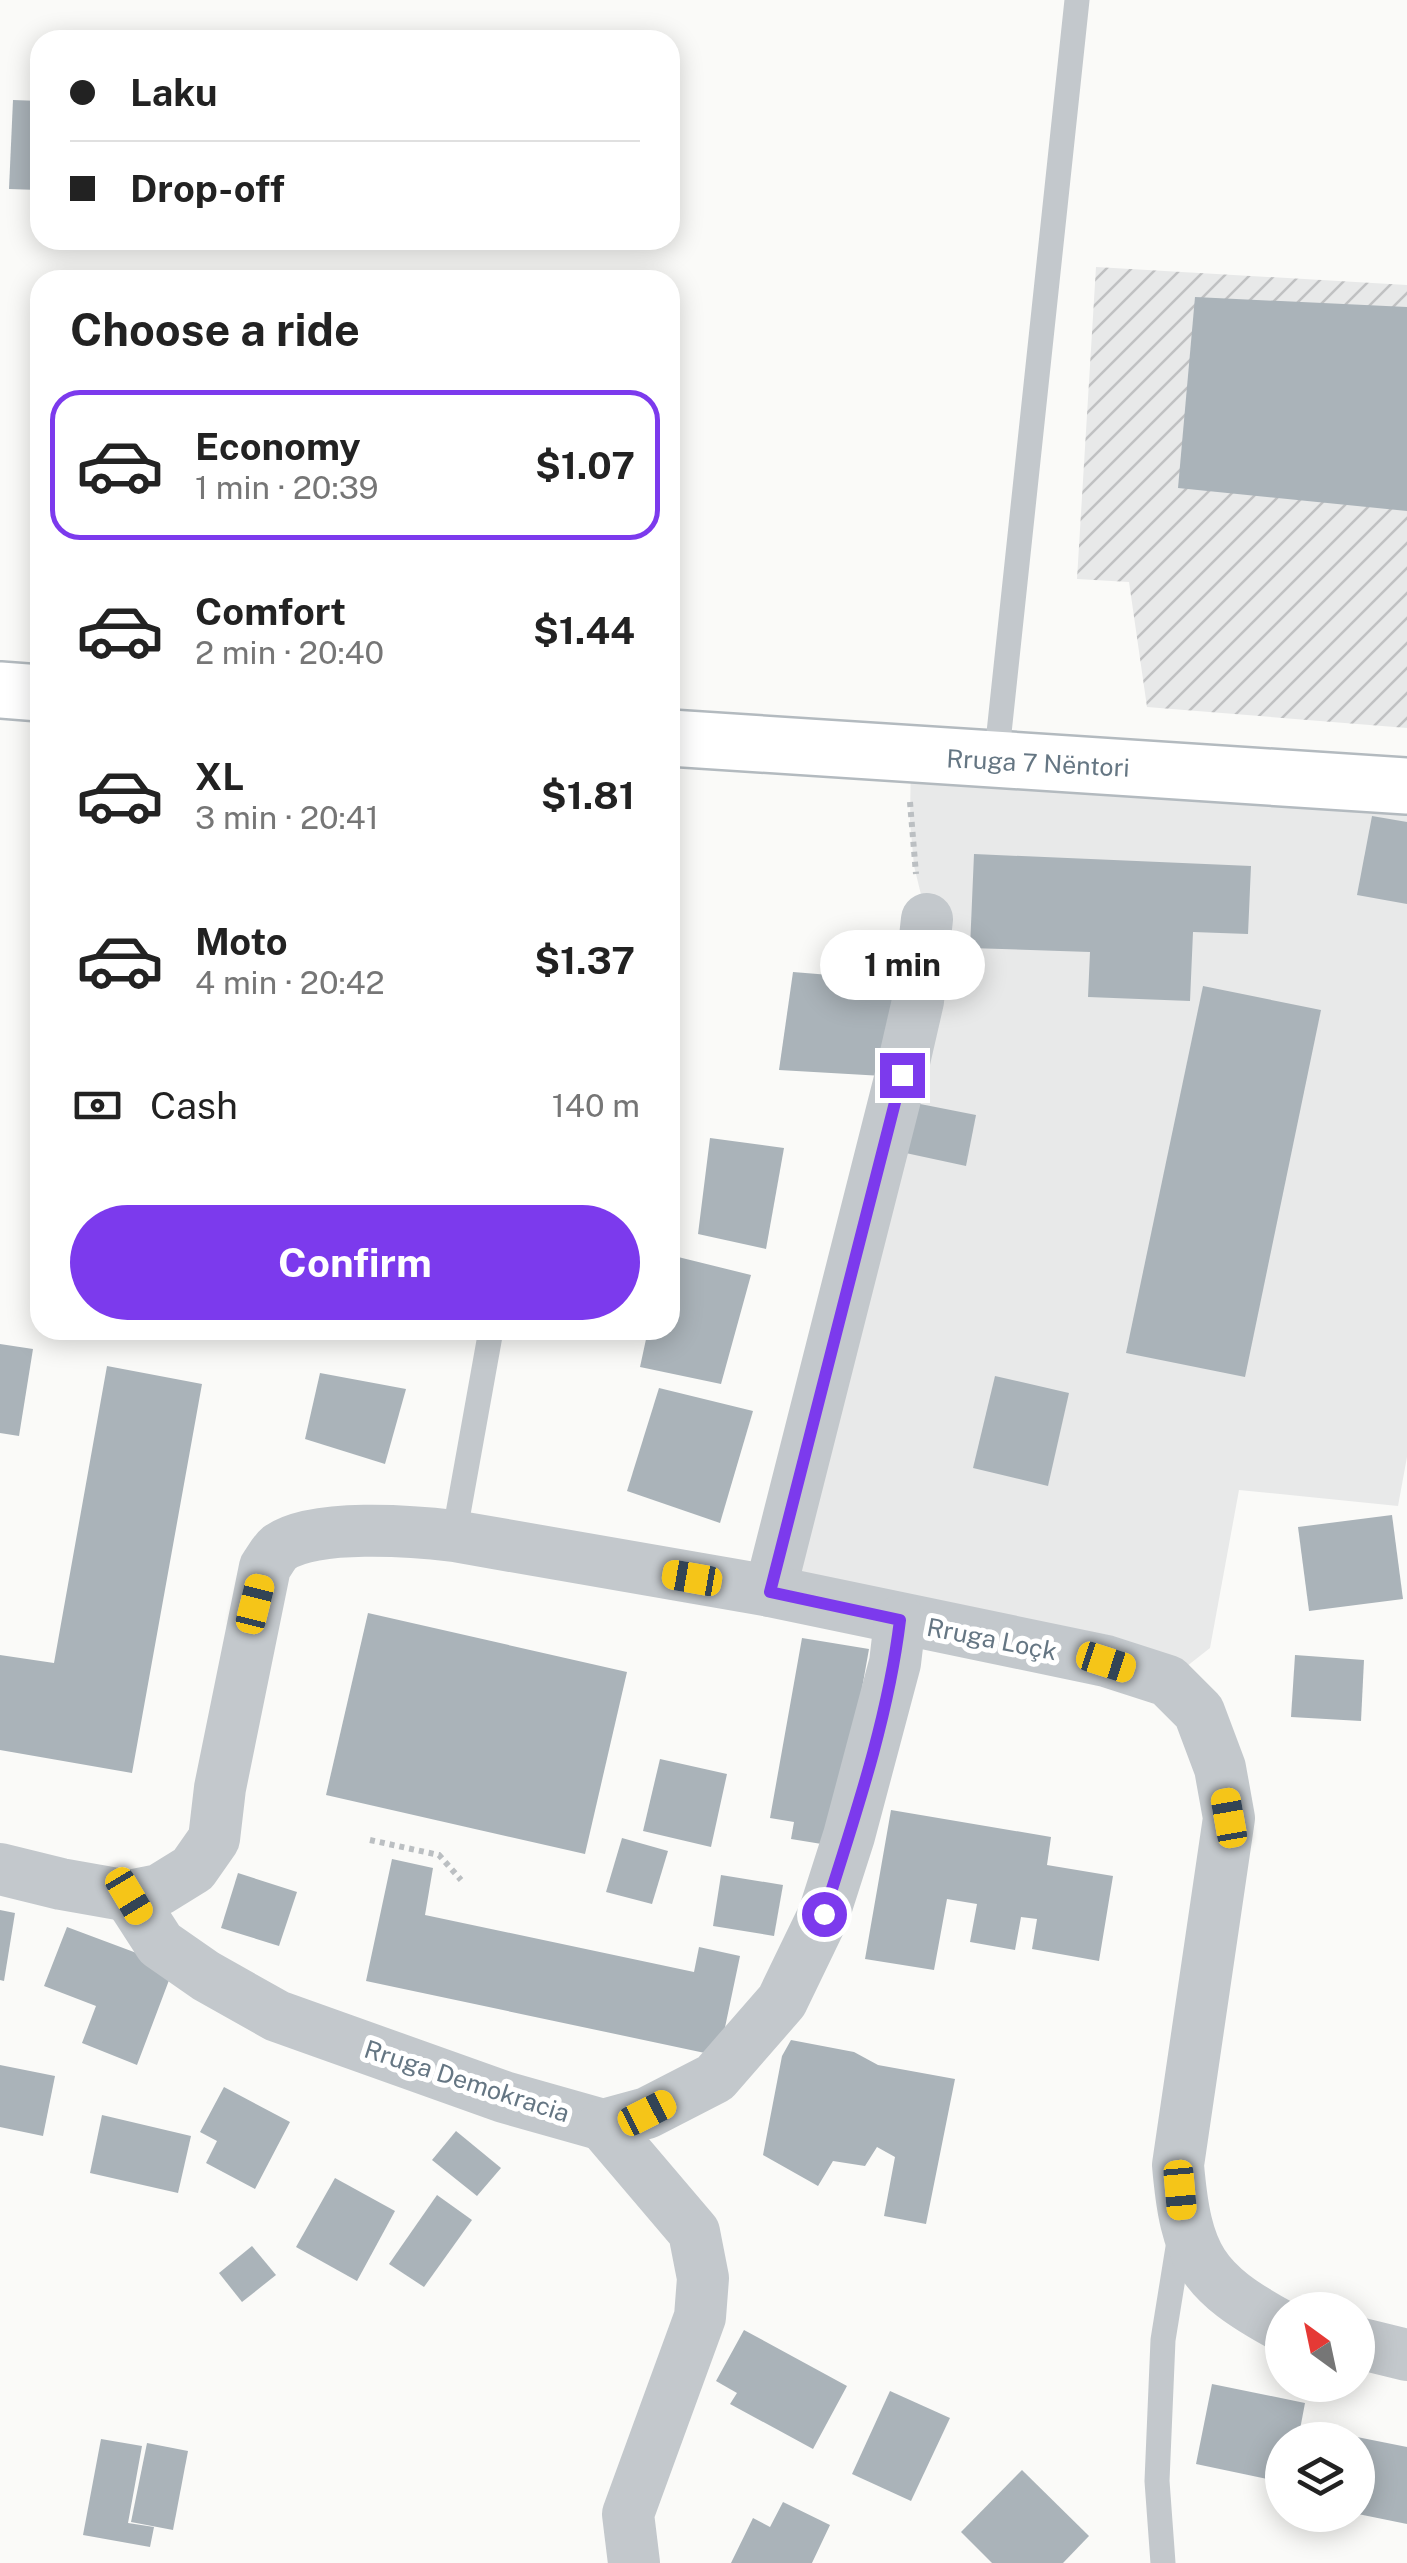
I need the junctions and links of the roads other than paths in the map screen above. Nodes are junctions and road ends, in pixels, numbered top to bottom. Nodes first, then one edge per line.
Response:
1 (1076, 0) edge
2 (0, 690) edge
3 (30, 692) edge
4 (680, 739) edge
5 (996, 761) junction
6 (1407, 786) edge
7 (927, 919) road end
8 (489, 1340) edge
9 (454, 1536) junction
10 (770, 1592) junction
11 (900, 1620) junction
12 (0, 1869) edge
13 (129, 1896) junction
14 (603, 2125) junction
15 (1182, 2216) junction
16 (1265, 2317) edge
17 (1375, 2347) edge
18 (1407, 2355) edge
19 (631, 2538) edge
20 (657, 2563) edge
21 (1163, 2563) edge

1 - 5 lane
2 - 3 main road
4 - 5 main road, Rruga 7 Nëntori
5 - 6 main road, Rruga 7 Nëntori
7 - 10 street
8 - 9 lane
9 - 10 street, Rruga Loçk
9 - 13 street, Rruga Loçk
10 - 11 street, Rruga Loçk
11 - 14 street, Rruga Demokracia
11 - 15 street, Rruga Loçk
12 - 13 street
13 - 14 street, Rruga Demokracia
14 - 19 street
15 - 16 street, Rruga Loçk
15 - 21 lane
17 - 18 street
19 - 20 lane

